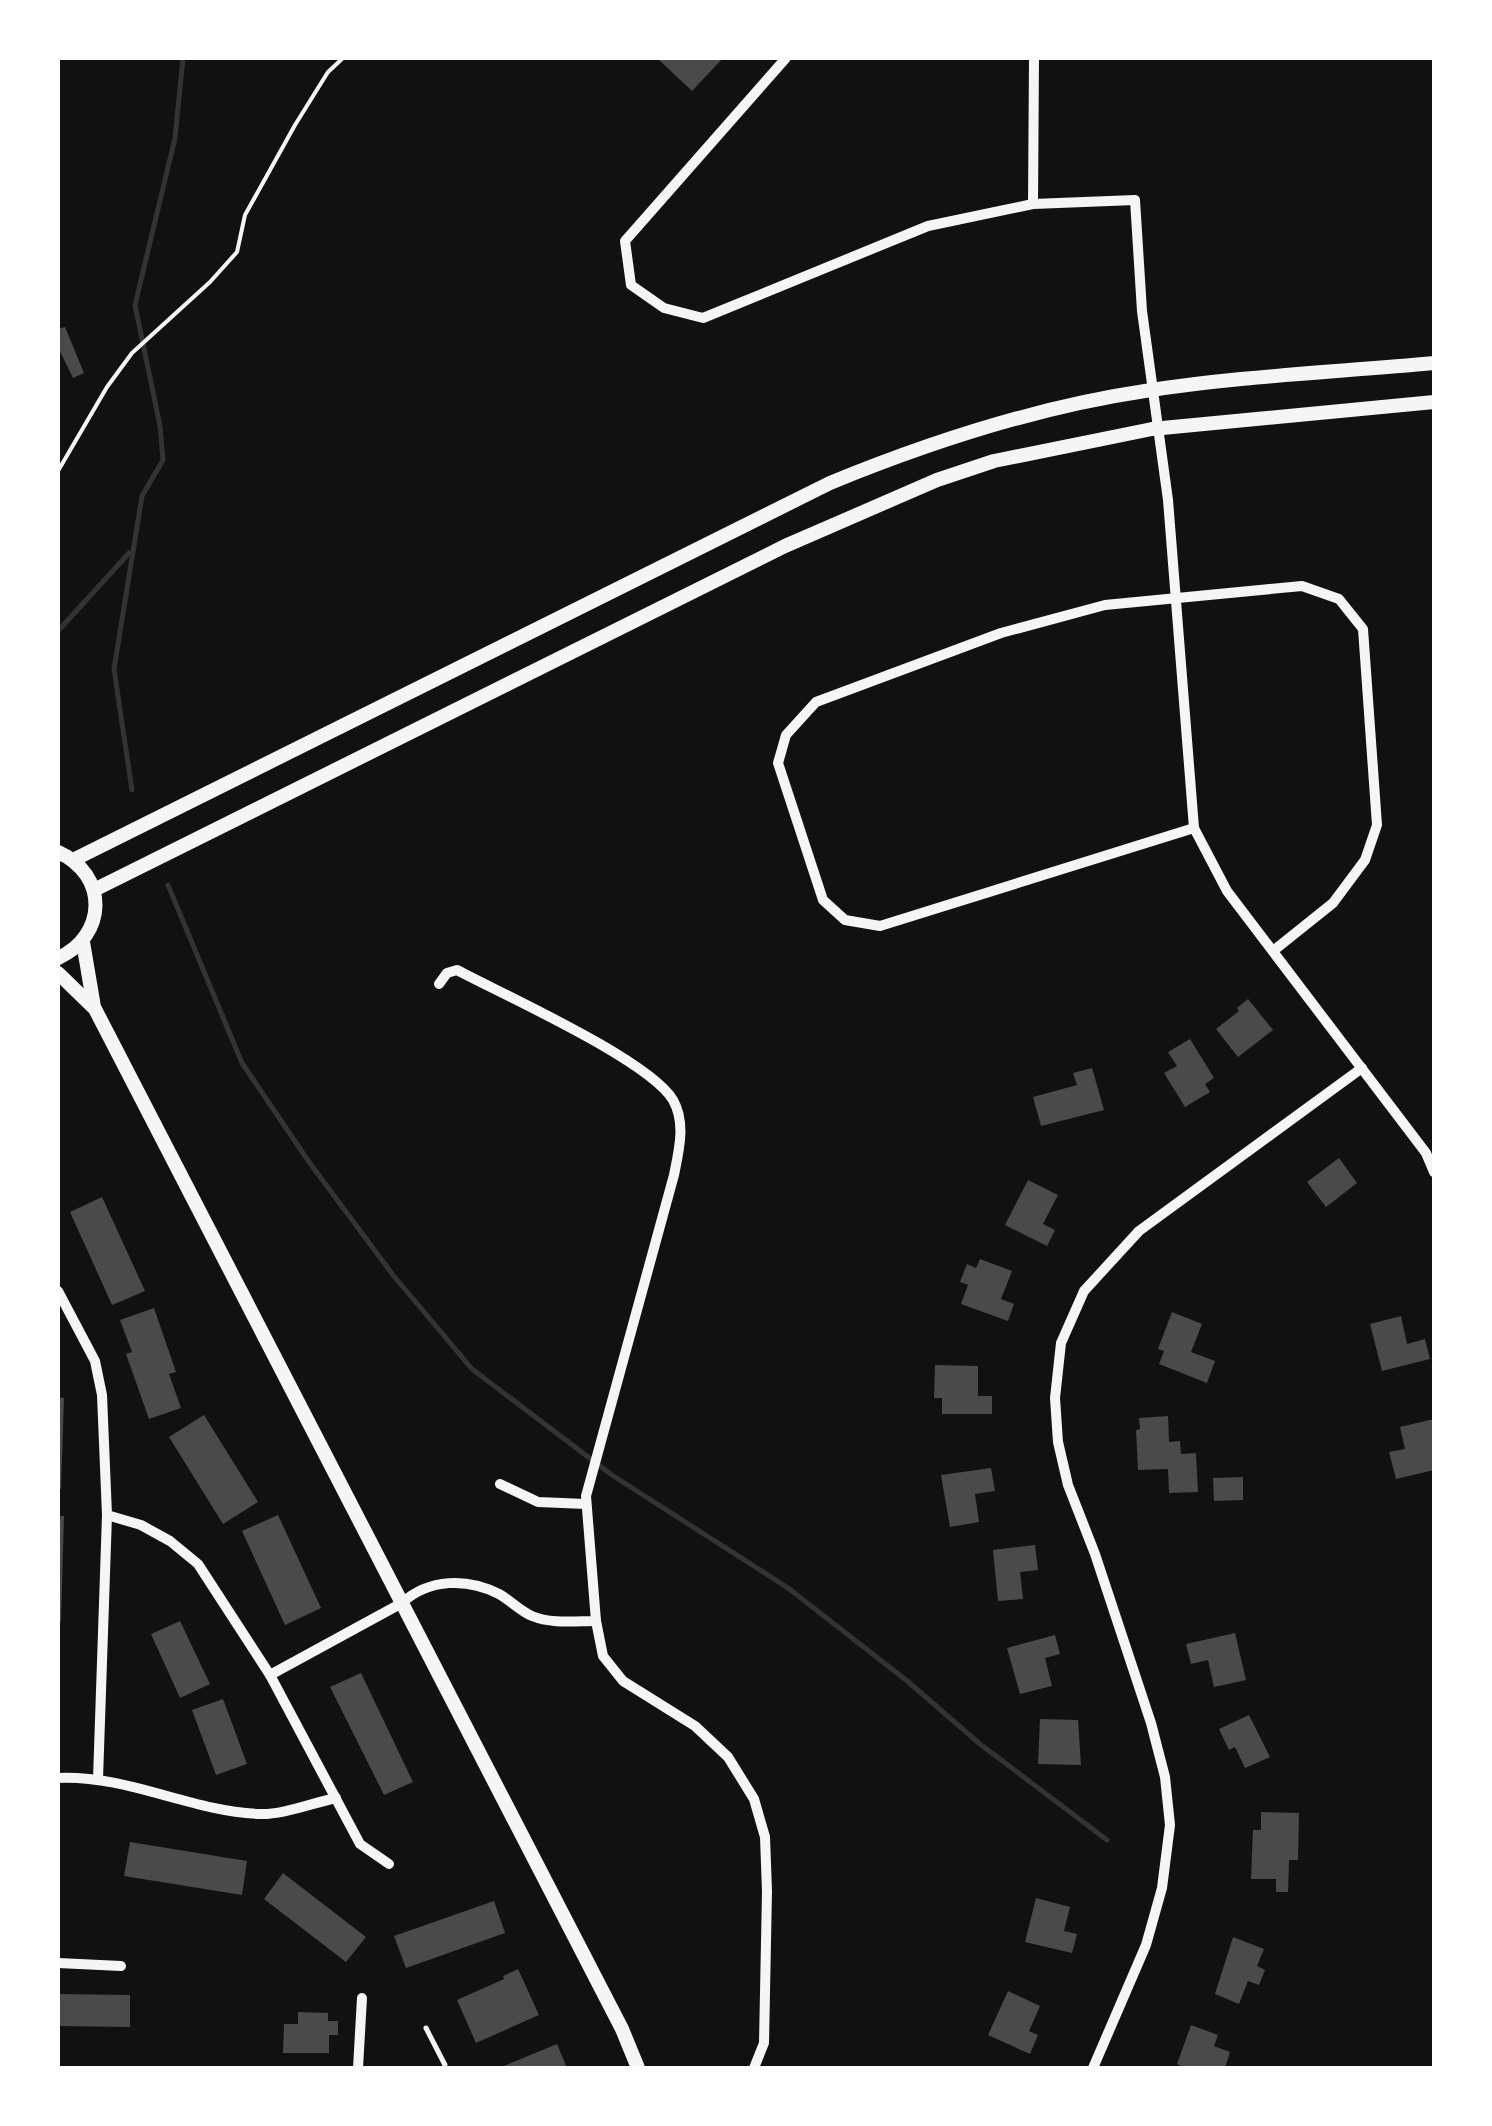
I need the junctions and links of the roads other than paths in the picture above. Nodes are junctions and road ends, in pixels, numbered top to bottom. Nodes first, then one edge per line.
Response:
1 (786, 58) edge
2 (1034, 58) edge
3 (1033, 204) junction
4 (1434, 363) edge
5 (1153, 390) junction
6 (1434, 402) edge
7 (1158, 429) junction
8 (1174, 597) junction
9 (1194, 828) junction
10 (58, 852) edge
11 (73, 860) junction
12 (94, 890) junction
13 (83, 942) junction
14 (1274, 951) junction
15 (58, 958) edge
16 (58, 973) edge
17 (439, 984) dead end
18 (94, 1008) junction
19 (1362, 1068) junction
20 (1434, 1172) edge
21 (58, 1292) edge
22 (500, 1484) dead end
23 (586, 1504) junction
24 (106, 1515) junction
25 (402, 1602) junction
26 (596, 1620) junction
27 (270, 1675) junction
28 (58, 1778) edge
29 (98, 1780) junction
30 (336, 1798) junction
31 (388, 1864) dead end
32 (58, 1962) edge
33 (121, 1966) dead end
34 (362, 1998) dead end
35 (426, 2028) dead end
36 (358, 2068) edge
37 (444, 2068) edge
38 (638, 2068) edge
39 (754, 2068) edge
40 (1093, 2068) edge

1 - 3 street
2 - 3 street
3 - 5 street
4 - 5 street
5 - 7 street
5 - 11 street
6 - 7 street
7 - 8 street
7 - 12 street
8 - 9 street
8 - 9 street
8 - 14 street
9 - 14 street
10 - 11 street
11 - 12 street
12 - 13 street
13 - 15 street
13 - 18 street
14 - 19 street
16 - 18 street
17 - 23 street
18 - 25 street
19 - 20 street
19 - 40 street
21 - 24 street
22 - 23 street
23 - 26 street
24 - 27 street
24 - 29 street
25 - 26 street
25 - 27 street
25 - 38 street
26 - 39 street
27 - 30 street
28 - 29 street
29 - 30 street
30 - 31 street
32 - 33 street
34 - 36 street
35 - 37 lane

